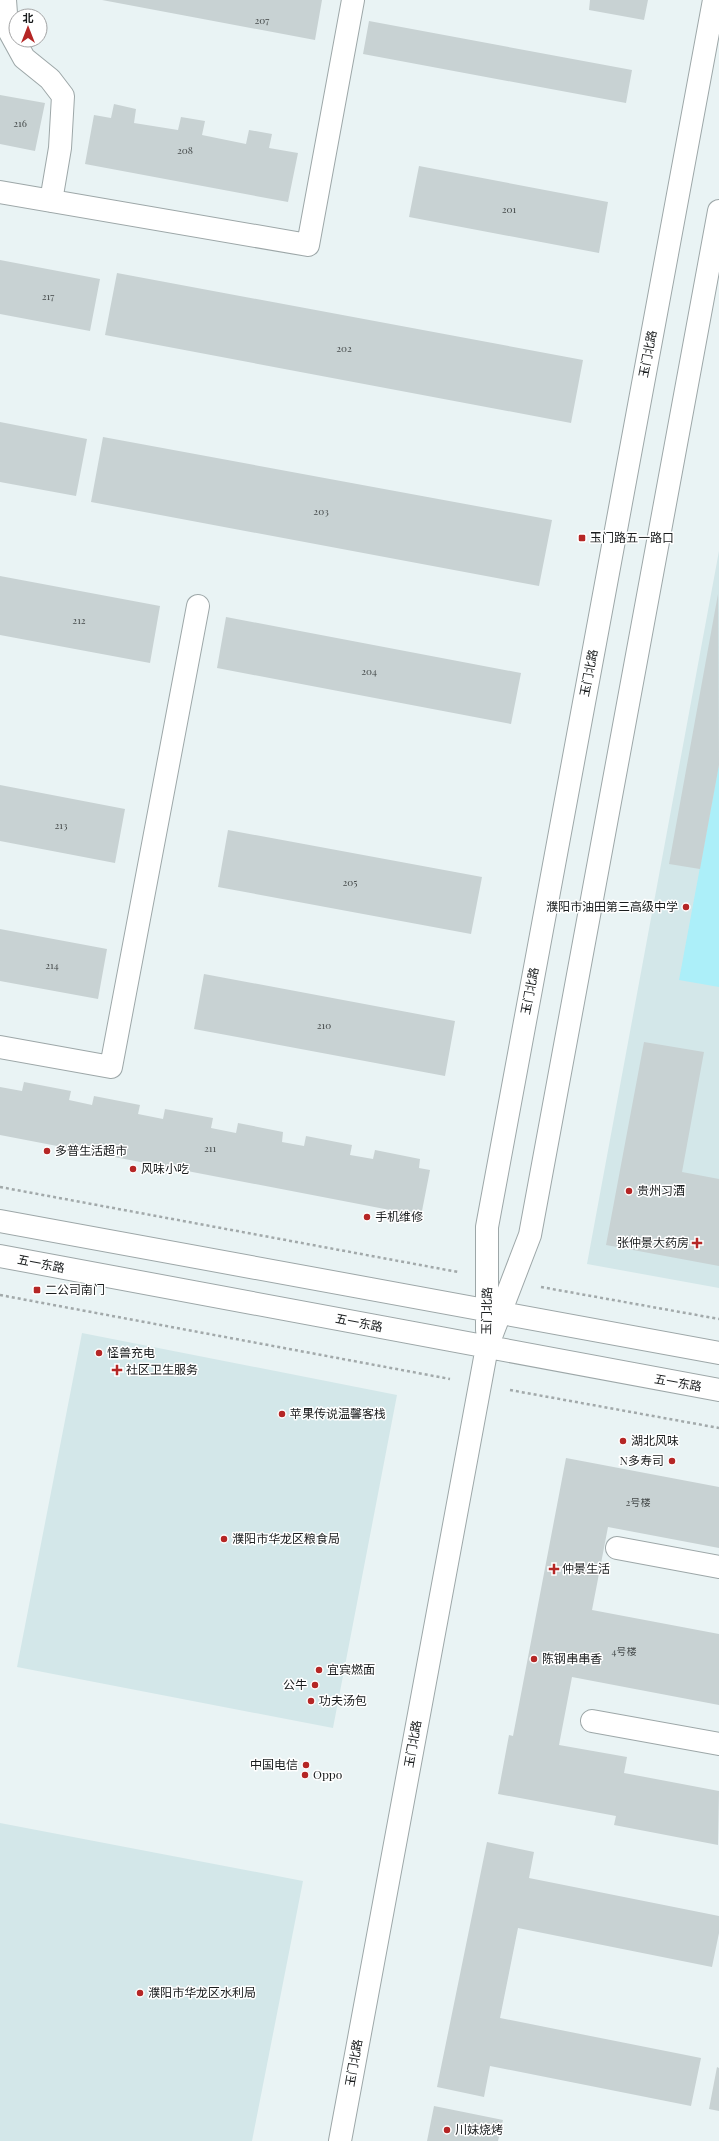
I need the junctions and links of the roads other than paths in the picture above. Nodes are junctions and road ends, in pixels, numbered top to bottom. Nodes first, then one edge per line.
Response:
1 (5, 0) edge
2 (353, 0) edge
3 (714, 0) edge
4 (0, 192) edge
5 (51, 201) junction
6 (719, 211) edge
7 (198, 606) dead end
8 (0, 1047) edge
9 (0, 1221) edge
10 (0, 1256) edge
11 (493, 1312) junction
12 (486, 1347) junction
13 (719, 1353) edge
14 (719, 1390) edge
15 (617, 1548) dead end
16 (719, 1567) edge
17 (592, 1720) dead end
18 (719, 1744) edge
19 (340, 2141) edge

1 - 5 street
2 - 5 street
3 - 11 street, 玉门北路
4 - 5 street
6 - 11 street, 玉门北路
7 - 8 street
9 - 11 street
10 - 12 street, 五一东路
11 - 12 street, 玉门北路
11 - 13 street
12 - 14 street, 五一东路
12 - 19 street, 玉门北路
15 - 16 street
17 - 18 street

